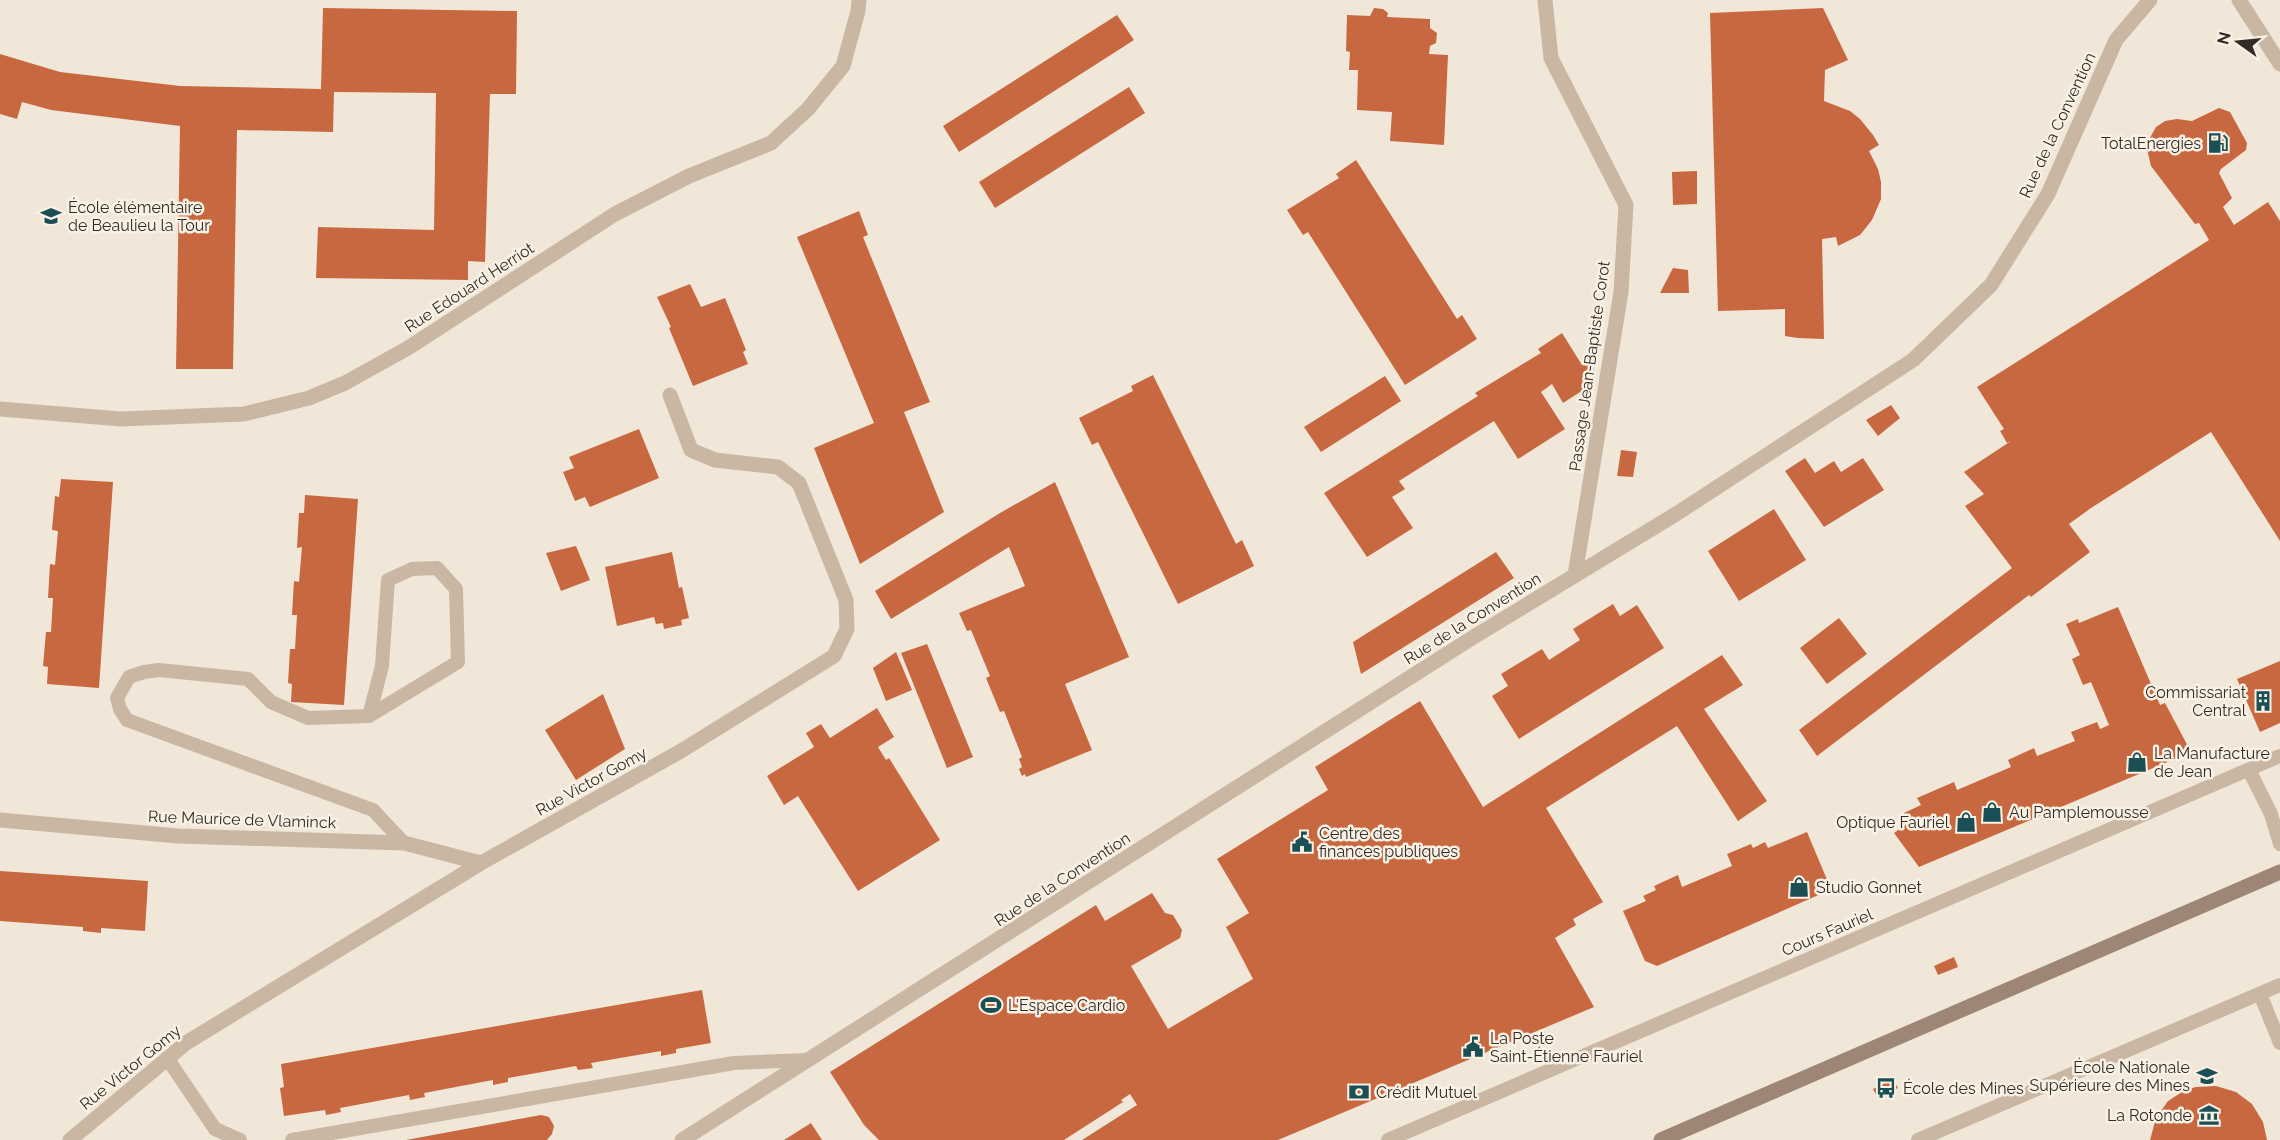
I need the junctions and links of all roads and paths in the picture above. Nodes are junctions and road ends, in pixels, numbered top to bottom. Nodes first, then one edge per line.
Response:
1 (859, 0) edge
2 (1545, 0) edge
3 (2150, 0) edge
4 (2239, 0) edge
5 (2280, 64) edge
6 (670, 395) dead end
7 (0, 409) edge
8 (1575, 575) junction
9 (369, 716) junction
10 (2280, 756) edge
11 (2249, 770) junction
12 (0, 820) edge
13 (404, 843) junction
14 (2280, 844) edge
15 (481, 863) junction
16 (2280, 872) edge
17 (2280, 985) edge
18 (2260, 994) junction
19 (2280, 1043) edge
20 (167, 1058) junction
21 (808, 1060) junction
22 (70, 1140) edge
23 (240, 1140) edge
24 (292, 1140) edge
25 (682, 1140) edge
26 (1388, 1140) edge
27 (1660, 1140) edge
28 (1918, 1140) edge

1 - 7 street, Rue Edouard Herriot
2 - 8 street, Passage Jean-Baptiste Corot
3 - 8 street, Rue de la Convention
4 - 5 street
6 - 15 street, Rue Victor Gomy
8 - 21 street, Rue de la Convention
9 - 9 lane
9 - 13 lane
10 - 11 lane, Cours Fauriel
11 - 14 lane
11 - 26 lane, Cours Fauriel
12 - 13 street, Rue Maurice de Vlaminck
13 - 15 street, Rue Maurice de Vlaminck
15 - 20 street, Rue Victor Gomy
16 - 27 main road
17 - 18 lane
18 - 19 lane
18 - 28 lane
20 - 22 street, Rue Victor Gomy
20 - 23 lane
21 - 24 lane
21 - 25 street, Rue de la Convention

